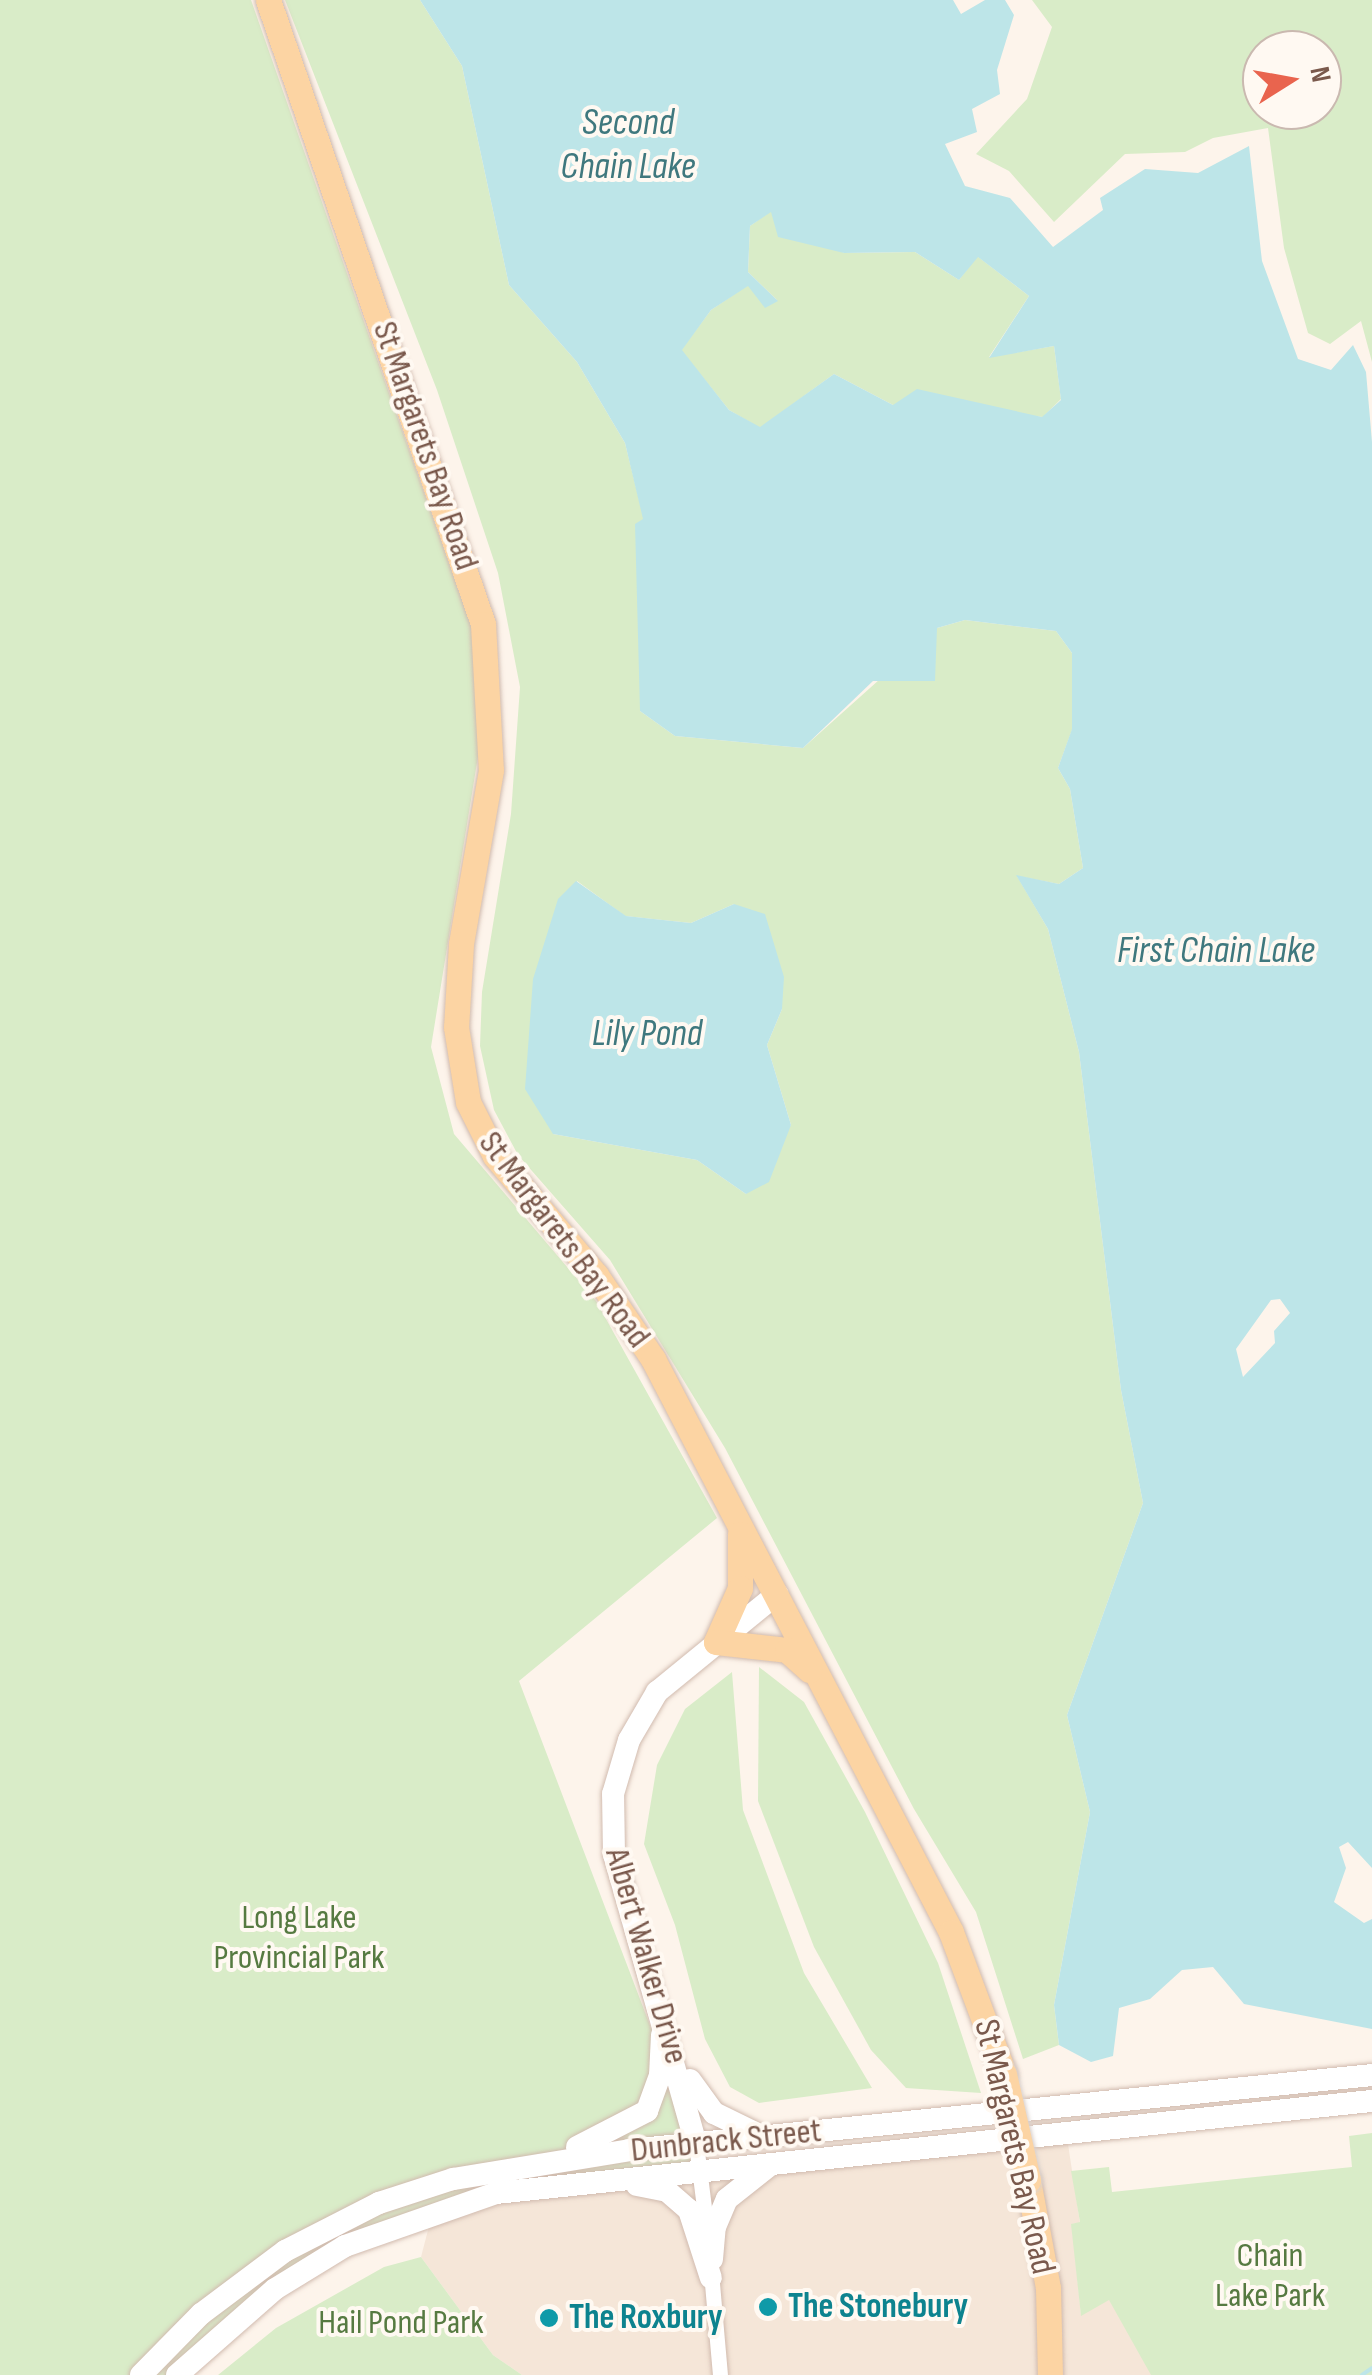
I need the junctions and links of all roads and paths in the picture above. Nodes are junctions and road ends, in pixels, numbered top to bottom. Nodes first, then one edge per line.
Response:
1 (268, 0) edge
2 (735, 1519) junction
3 (778, 1594) junction
4 (716, 1642) junction
5 (822, 1679) junction
6 (662, 2013) junction
7 (1372, 2075) edge
8 (1372, 2101) edge
9 (769, 2135) junction
10 (696, 2144) junction
11 (781, 2162) junction
12 (536, 2163) junction
13 (701, 2170) junction
14 (598, 2181) junction
15 (711, 2278) junction
16 (141, 2375) edge
17 (176, 2375) edge
18 (720, 2375) edge
19 (1050, 2375) edge

1 - 2 main road, St Margarets Bay Road
2 - 3 main road, St Margarets Bay Road
2 - 4 main road
3 - 4 main road, Albert Walker Drive
3 - 5 main road, St Margarets Bay Road
4 - 5 main road
4 - 6 main road, Albert Walker Drive
5 - 19 main road, St Margarets Bay Road, bridge
6 - 9 main road
6 - 10 main road, Albert Walker Drive
6 - 12 main road
7 - 9 main road, Dunbrack Street
8 - 11 main road, Dunbrack Street
9 - 10 main road, Dunbrack Street
10 - 12 main road, Dunbrack Street
10 - 13 street
11 - 13 main road, Dunbrack Street
11 - 15 main road
12 - 16 main road, Dunbrack Street
13 - 14 main road, Dunbrack Street
13 - 15 street
14 - 15 main road
14 - 17 main road, Dunbrack Street
15 - 18 street

